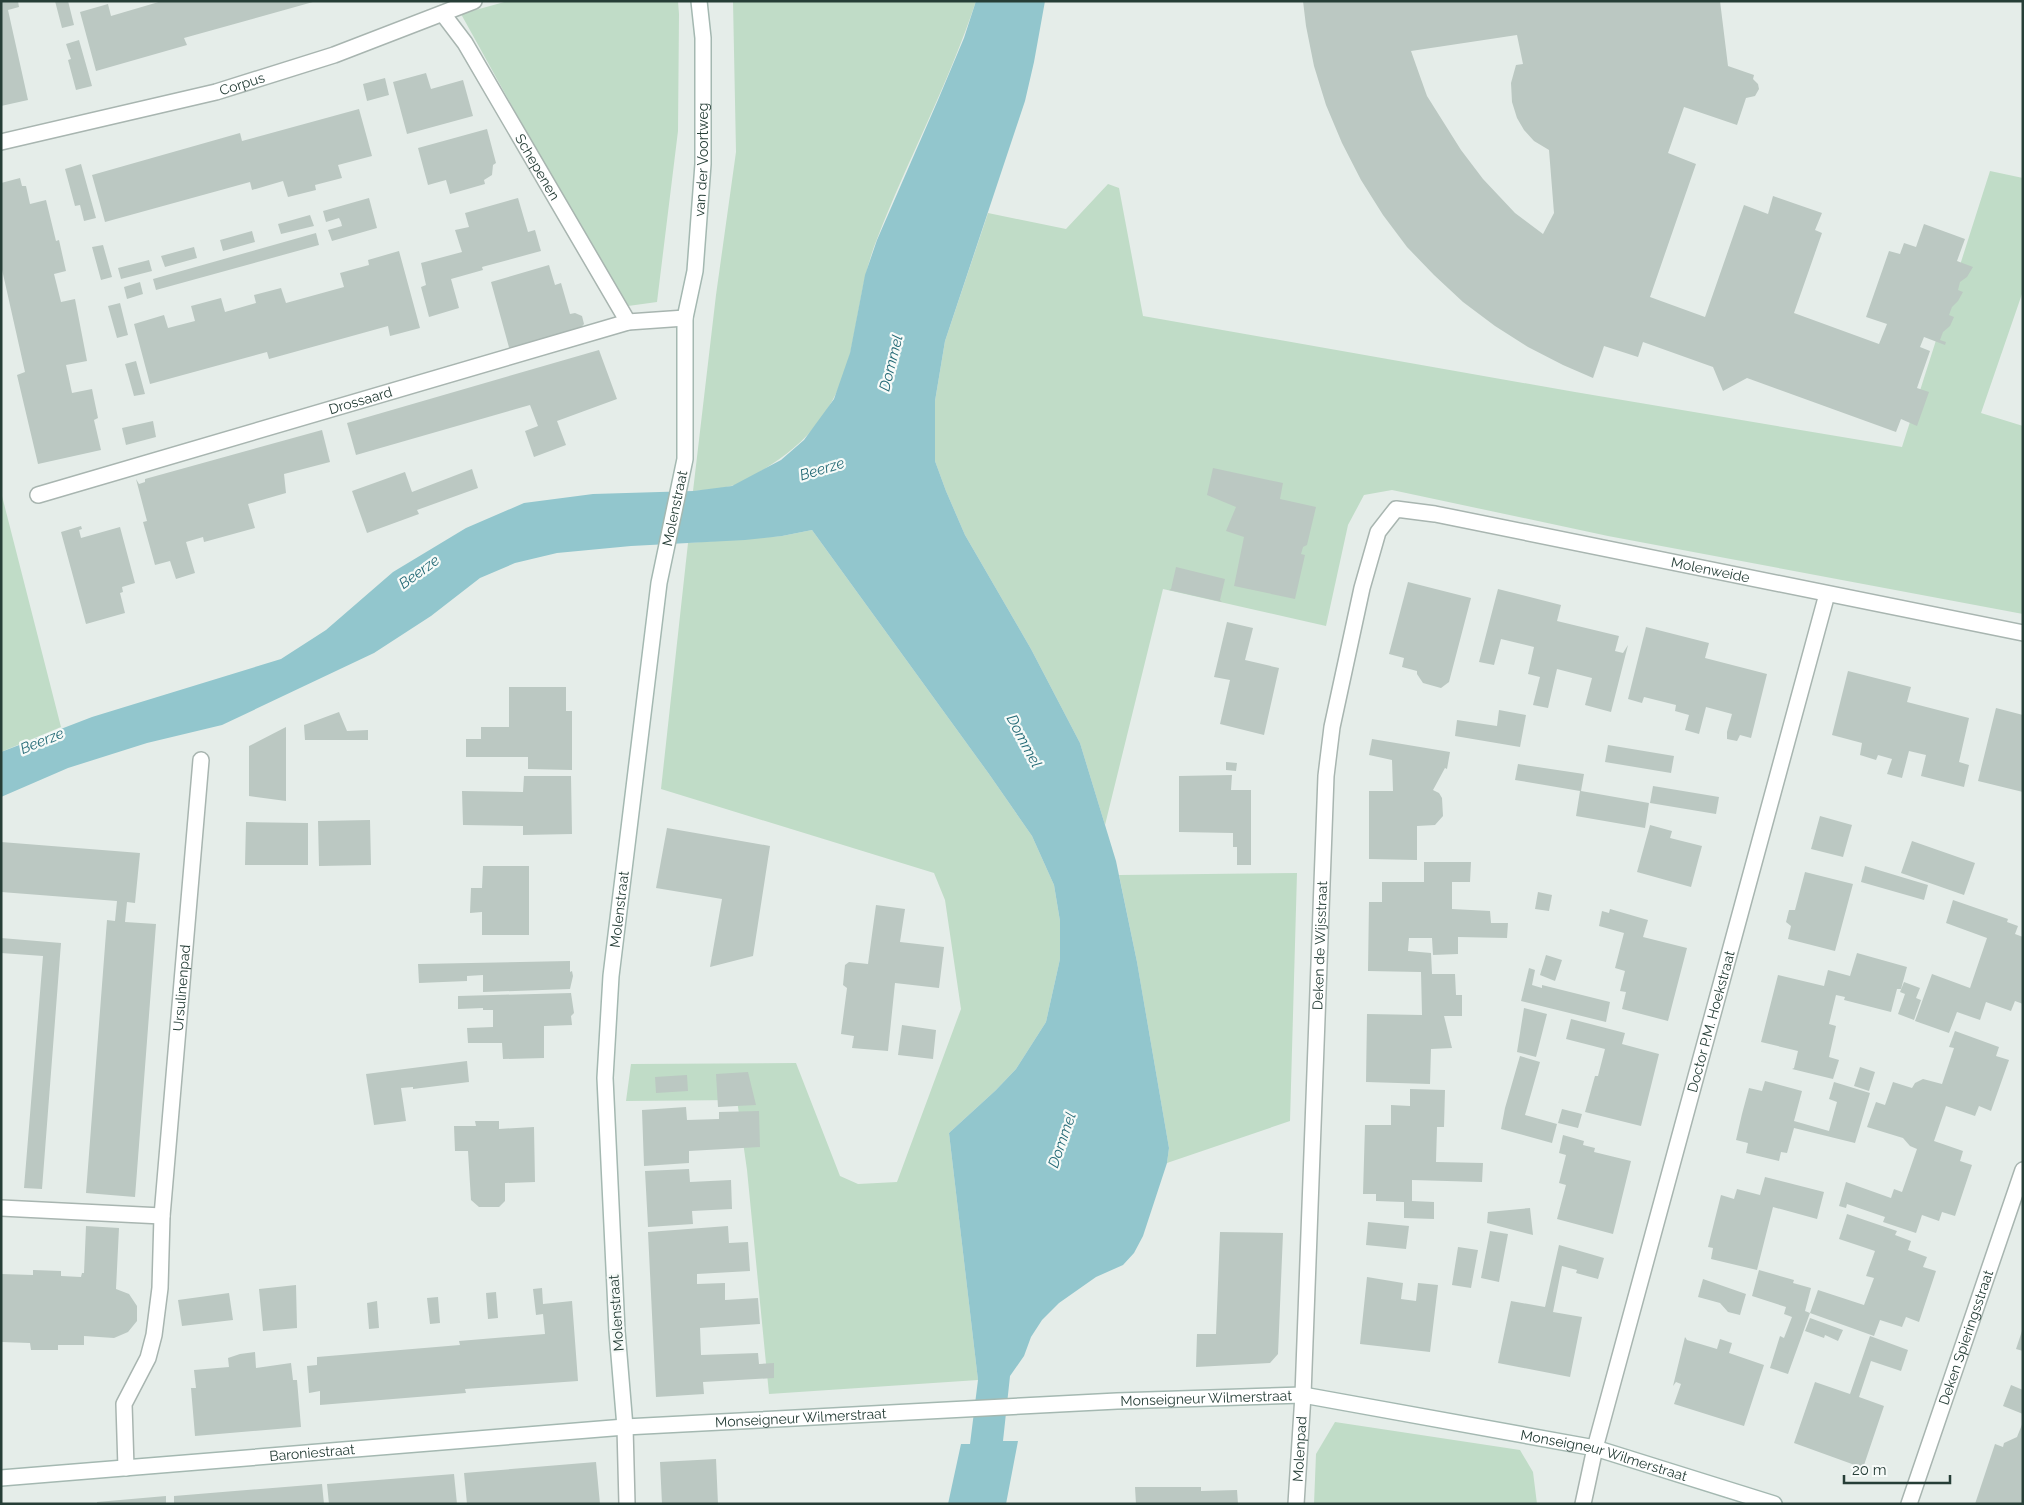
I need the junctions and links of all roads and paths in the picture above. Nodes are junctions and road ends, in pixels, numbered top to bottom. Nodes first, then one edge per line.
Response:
1 (474, 1) edge
2 (699, 1) edge
3 (443, 14) junction
4 (1, 142) edge
5 (685, 318) junction
6 (628, 322) junction
7 (38, 495) dead end
8 (1396, 508) joint
9 (1827, 594) junction
10 (2023, 633) edge
11 (201, 760) dead end
12 (2023, 1170) edge
13 (1, 1208) edge
14 (162, 1216) junction
15 (1303, 1395) junction
16 (624, 1427) junction
17 (1594, 1448) junction
18 (126, 1468) junction
19 (1, 1478) edge
20 (628, 1504) edge
21 (1296, 1504) edge
22 (1582, 1504) edge
23 (1774, 1504) edge
24 (1909, 1504) edge

1 - 3 street, Corpus
2 - 5 street, van der Voortweg
3 - 4 street, Corpus
3 - 6 street, Schepenen
5 - 6 street, Drossaard
5 - 16 street, Molenstraat
6 - 7 street, Drossaard
8 - 9 street, Molenweide
8 - 15 street, Deken de Wijsstraat
9 - 10 street, Molenweide
9 - 17 street, Doctor P.M. Hoekstraat
11 - 14 street, Ursulinenpad
12 - 24 street, Deken Spieringsstraat
13 - 14 street
14 - 18 street, Ursulinenpad
15 - 16 street, Monseigneur Wilmerstraat
15 - 17 street, Monseigneur Wilmerstraat
15 - 21 street, Molenpad
16 - 18 street, Baroniestraat
16 - 20 street, Molenstraat
17 - 22 street, Doctor P.M. Hoekstraat
17 - 23 street, Monseigneur Wilmerstraat
18 - 19 street, Baroniestraat

